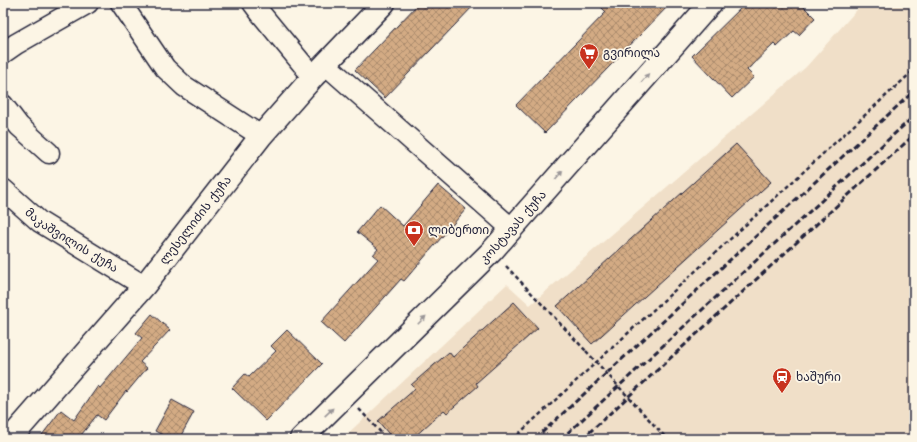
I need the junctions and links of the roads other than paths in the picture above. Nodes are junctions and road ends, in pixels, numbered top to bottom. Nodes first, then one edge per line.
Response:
1 (88, 3) edge
2 (121, 3) edge
3 (253, 3) edge
4 (384, 3) edge
5 (711, 3) edge
6 (62, 9) edge
7 (3, 53) edge
8 (319, 71) junction
9 (3, 105) edge
10 (261, 136) junction
11 (49, 154) dead end
12 (3, 189) edge
13 (512, 229) junction
14 (144, 286) junction
15 (10, 439) edge
16 (301, 439) edge

1 - 6 street
2 - 10 street
3 - 8 street
4 - 8 street, ლესელიძის ქუჩა
13 -> 5 street, კოსტავას ქუჩა
6 - 7 street
8 - 10 street, ლესელიძის ქუჩა
8 - 13 street
9 - 11 street
10 - 14 street, ლესელიძის ქუჩა
12 - 14 street, მაკაშვილის ქუჩა
16 -> 13 street, კოსტავას ქუჩა
14 - 15 street, ლესელიძის ქუჩა

